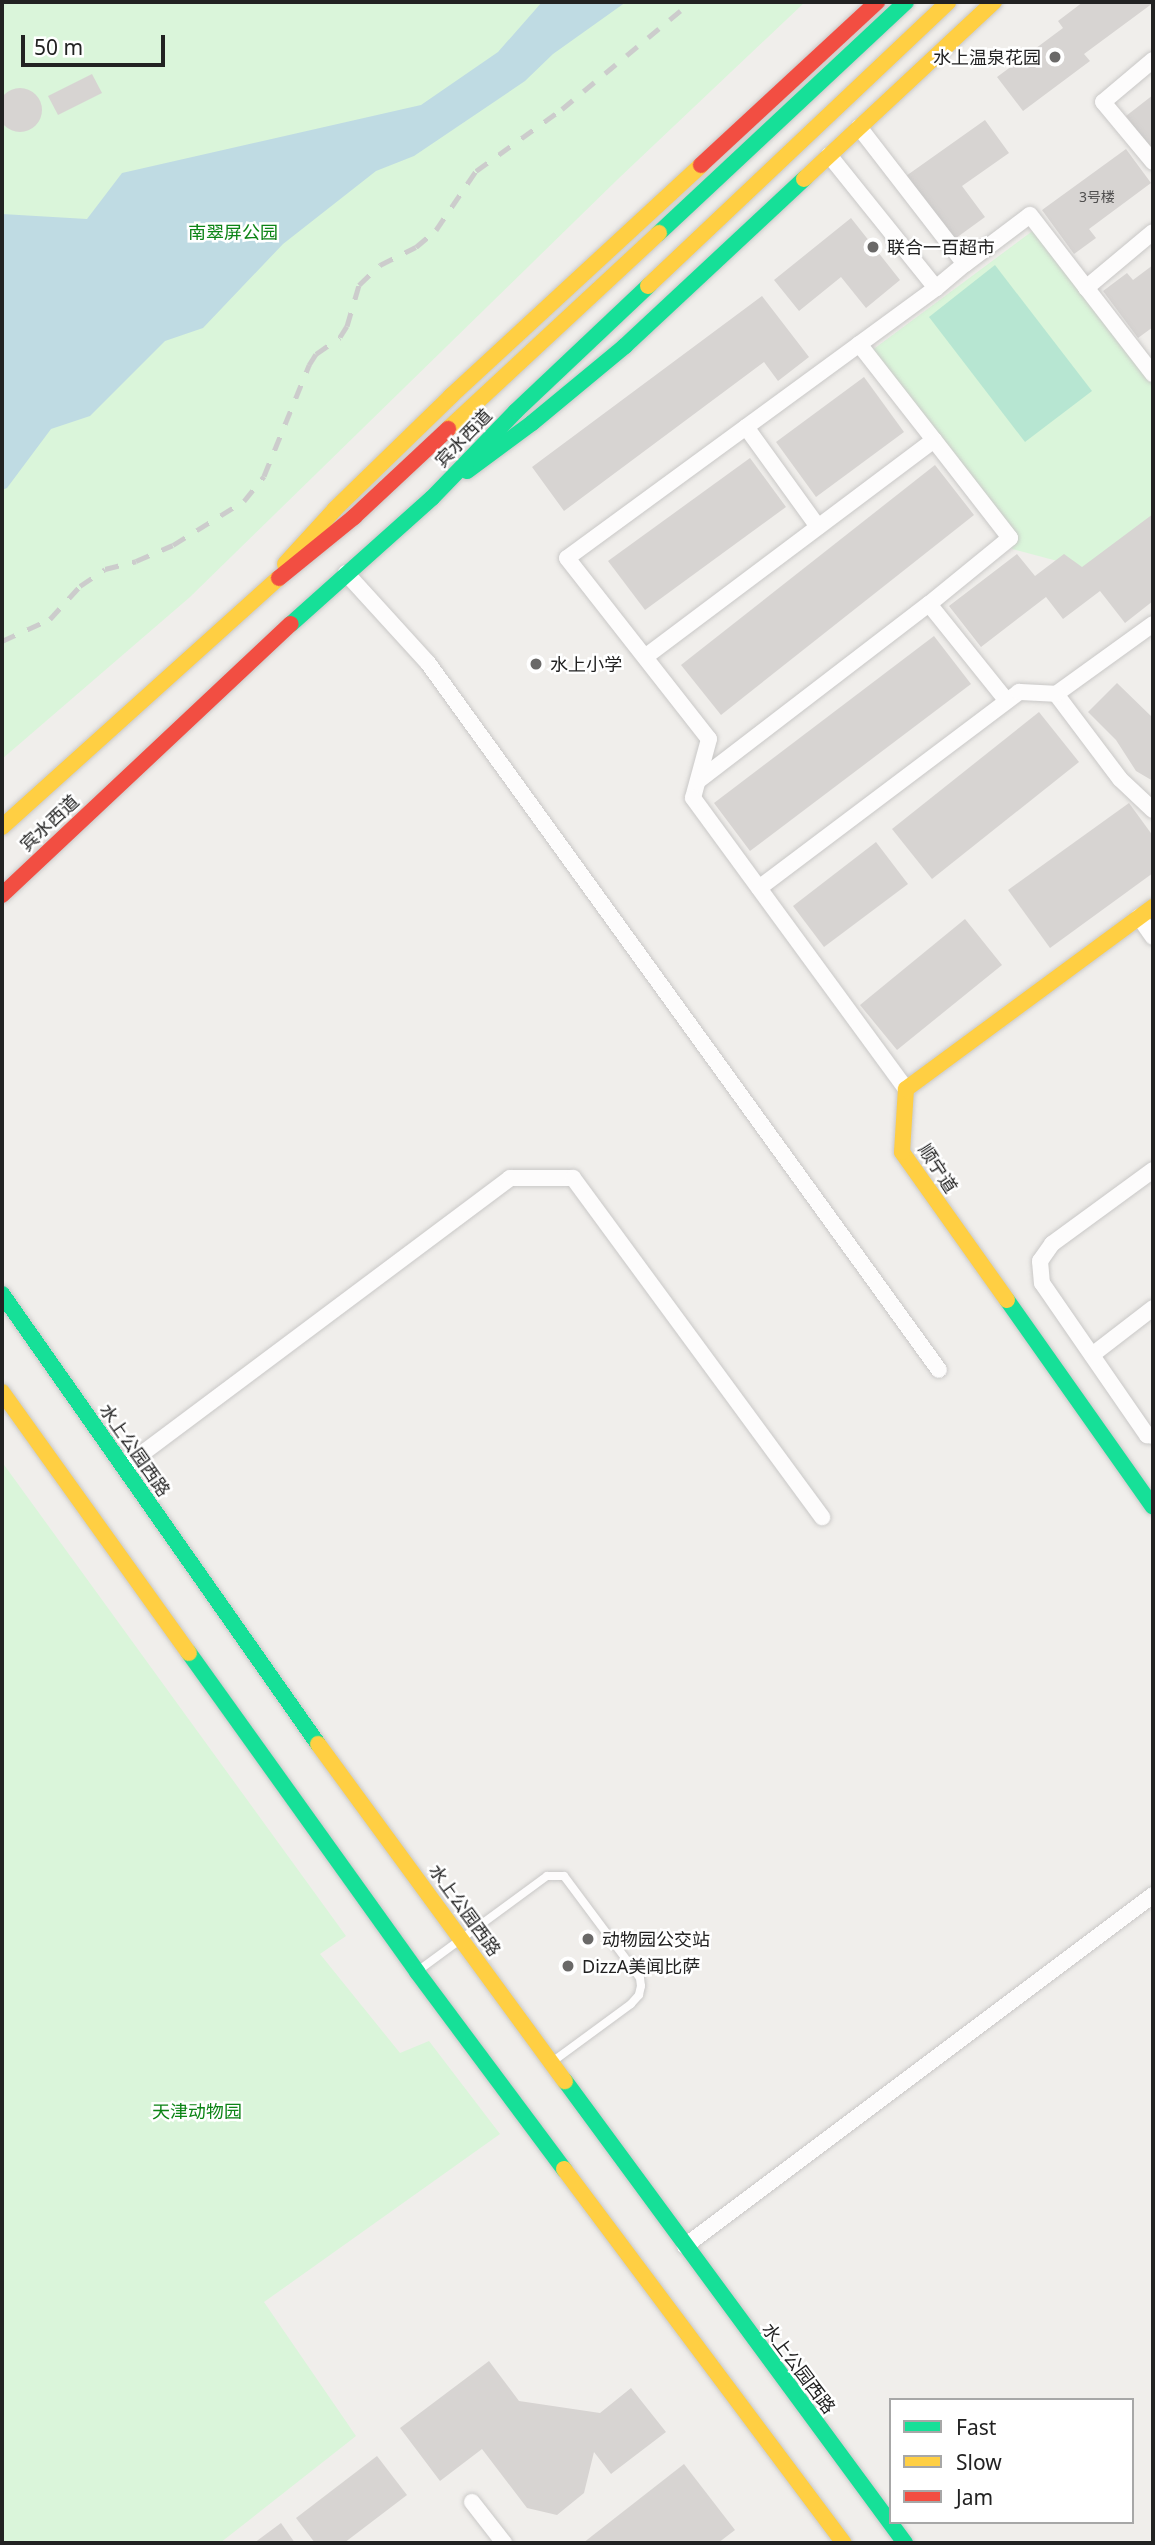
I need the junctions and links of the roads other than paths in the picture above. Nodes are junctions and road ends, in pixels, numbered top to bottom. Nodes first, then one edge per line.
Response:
1 (877, 2) edge
2 (906, 2) edge
3 (948, 2) edge
4 (994, 2) edge
5 (1153, 60) edge
6 (859, 127) junction
7 (829, 155) junction
8 (1153, 162) edge
9 (1153, 232) edge
10 (965, 264) junction
11 (936, 288) junction
12 (1086, 288) junction
13 (859, 344) junction
14 (1150, 364) edge
15 (746, 427) junction
16 (934, 440) junction
17 (432, 498) junction
18 (818, 527) junction
19 (346, 573) junction
20 (251, 601) junction
21 (929, 604) junction
22 (1153, 624) edge
23 (645, 657) junction
24 (1056, 694) junction
25 (1007, 701) junction
26 (698, 781) junction
27 (1153, 810) edge
28 (2, 827) edge
29 (759, 888) junction
30 (2, 895) edge
31 (1153, 907) edge
32 (1139, 917) junction
33 (1153, 937) edge
34 (906, 1089) junction
35 (1153, 1170) edge
36 (2, 1294) edge
37 (1153, 1308) edge
38 (1092, 1355) junction
39 (939, 1370) dead end
40 (2, 1392) edge
41 (1153, 1436) edge
42 (124, 1467) junction
43 (1153, 1507) edge
44 (822, 1517) dead end
45 (1153, 1895) edge
46 (461, 1938) junction
47 (417, 1972) junction
48 (552, 2062) junction
49 (685, 2246) junction
50 (472, 2502) dead end
51 (889, 2521) edge
52 (891, 2524) edge
53 (504, 2543) edge
54 (844, 2543) edge
55 (905, 2543) edge

1 - 20 main road
2 - 20 main road, 宾水西道
3 - 17 main road, 宾水西道
4 - 6 main road
5 - 8 street
6 - 7 main road
6 - 10 street
7 - 11 street
7 - 17 main road
9 - 12 street
10 - 11 street
10 - 12 street
11 - 13 street
12 - 14 street
13 - 15 street
13 - 16 street
15 - 18 street
15 - 23 street
16 - 18 street
16 - 21 street
17 - 19 main road, 宾水西道
18 - 23 street
19 - 30 main road, 宾水西道
19 - 39 street
20 - 28 main road, 宾水西道
21 - 25 street
21 - 26 street
22 - 24 street
23 - 26 street
24 - 25 street
24 - 27 street
25 - 29 street
26 - 29 street
29 - 34 street
31 - 32 main road
32 - 33 street
32 - 34 main road
34 - 43 main road, 顺宁道
35 - 38 street
36 - 42 main road, 水上公园西路
37 - 38 street
38 - 41 street
40 - 47 main road
42 - 44 street
42 - 46 main road, 水上公园西路
45 - 49 street
46 - 47 lane
46 - 48 main road, 水上公园西路
46 - 48 lane
47 - 54 main road
48 - 49 main road, 水上公园西路
49 - 51 main road, 水上公园西路
50 - 53 street
52 - 55 main road, 水上公园西路

